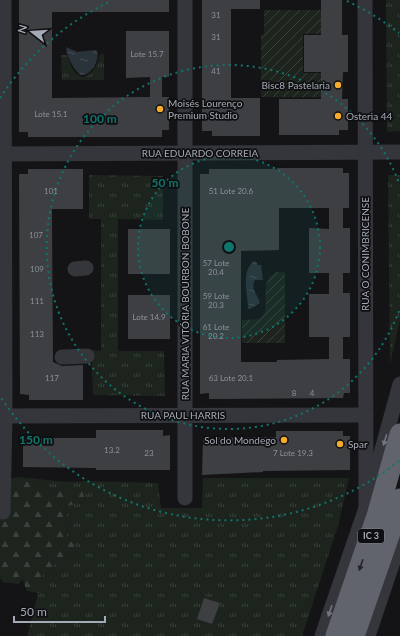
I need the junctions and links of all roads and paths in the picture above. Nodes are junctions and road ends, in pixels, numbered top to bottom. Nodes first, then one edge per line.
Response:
1 (4, 0) edge
2 (185, 0) edge
3 (365, 0) edge
4 (365, 152) junction
5 (400, 152) edge
6 (185, 153) junction
7 (2, 154) edge
8 (87, 356) dead end
9 (62, 357) dead end
10 (400, 384) edge
11 (366, 414) junction
12 (186, 415) junction
13 (2, 416) edge
14 (400, 434) edge
15 (185, 498) dead end
16 (400, 499) edge
17 (366, 508) junction
18 (4, 512) dead end
19 (400, 541) edge
20 (322, 636) edge
21 (336, 636) edge
22 (354, 636) edge
23 (368, 636) edge

1 - 7 street
2 - 6 street, RUA MARIA VITÓRIA BOURBON BOBONE
3 - 4 street, RUA O CONIMBRICENSE
4 - 5 street, RUA EDUARDO CORREIA
4 - 6 street, RUA EDUARDO CORREIA
4 - 11 street, RUA O CONIMBRICENSE
6 - 7 street, RUA EDUARDO CORREIA
6 - 12 street, RUA MARIA VITÓRIA BOURBON BOBONE
7 - 13 street
8 - 9 street
10 -> 17 street
11 - 12 street, RUA PAUL HARRIS
11 - 17 street, RUA O CONIMBRICENSE
12 - 13 street, RUA PAUL HARRIS
12 - 15 street, RUA MARIA VITÓRIA BOURBON BOBONE
13 - 18 street
14 -> 21 highway, IC 3
16 - 22 highway, IC 3
17 -> 20 street
19 - 23 street

